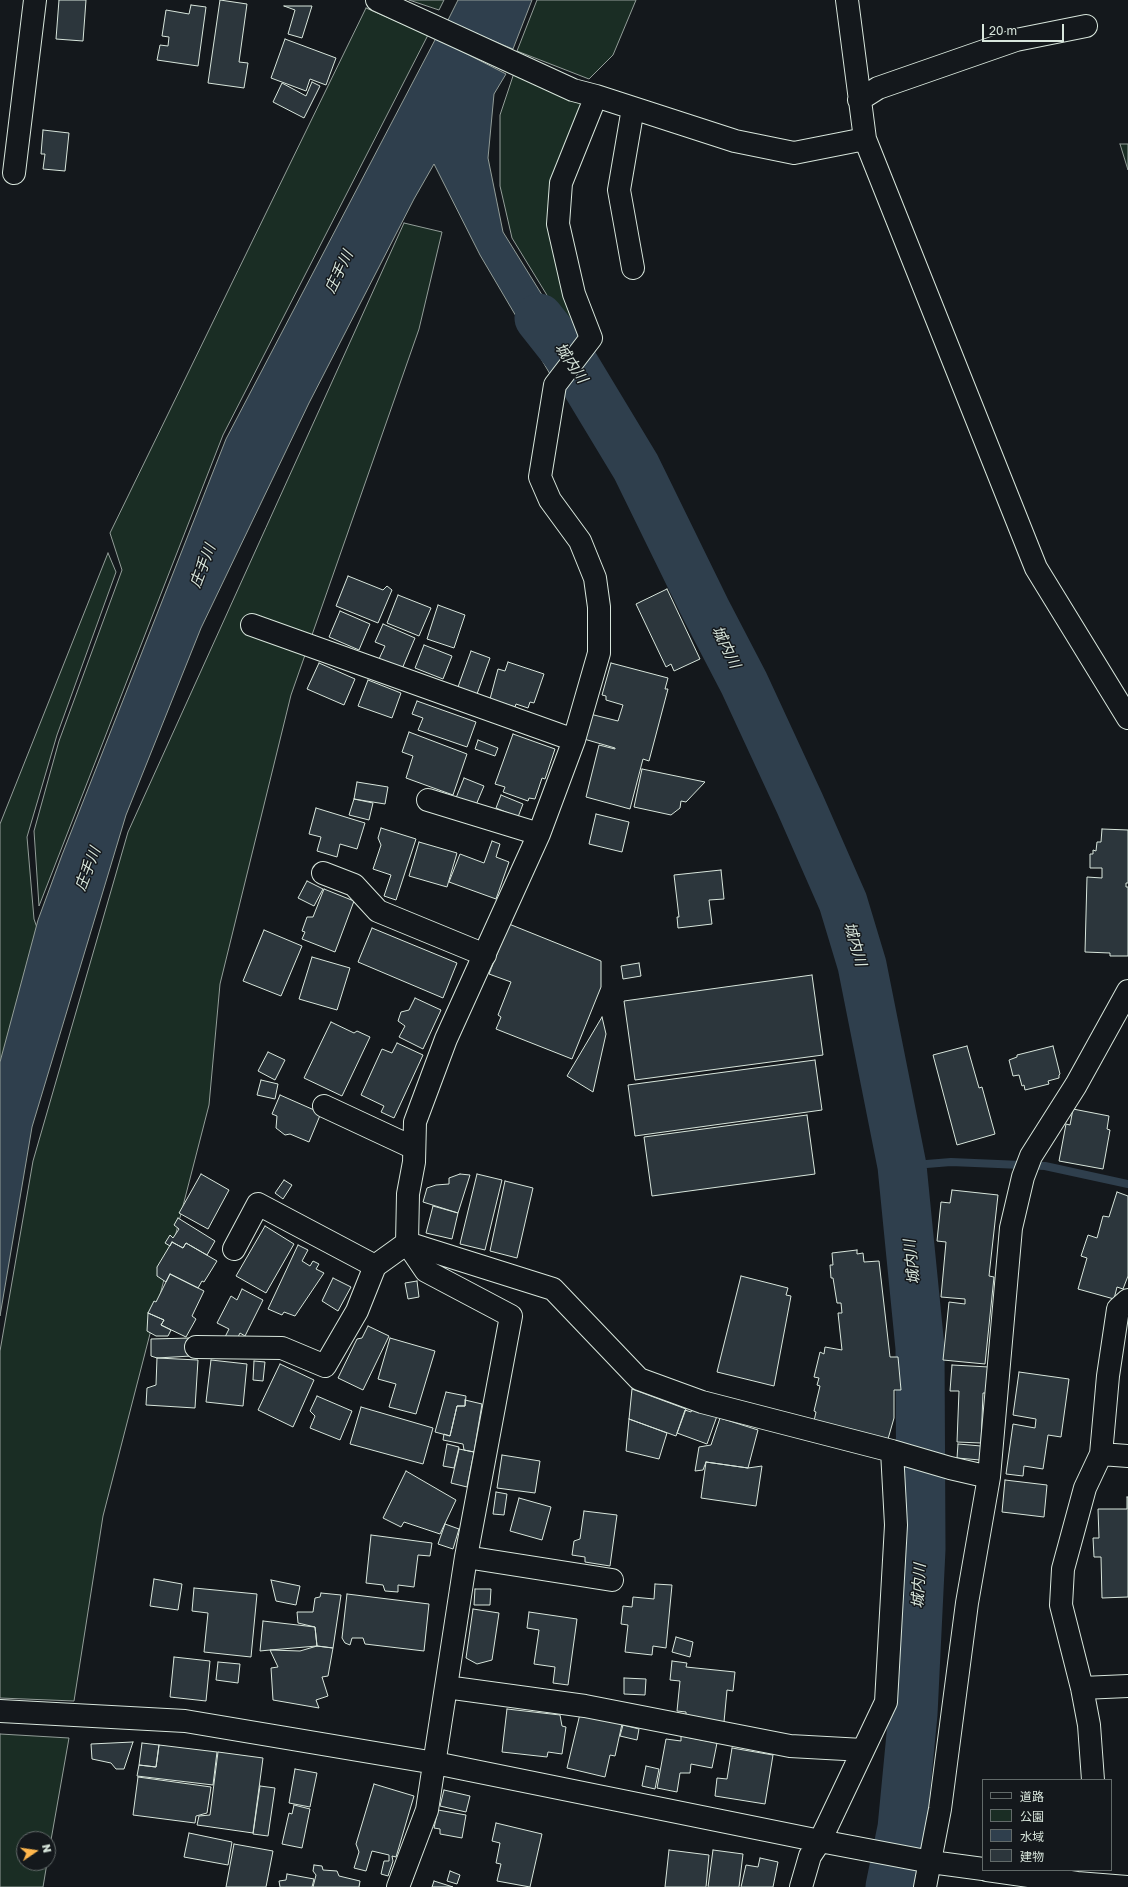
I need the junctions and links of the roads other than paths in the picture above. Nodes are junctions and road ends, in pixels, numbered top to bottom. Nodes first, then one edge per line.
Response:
1 (35, 0) edge
2 (847, 0) edge
3 (382, 2) edge
4 (1086, 26) dead end
5 (596, 96) junction
6 (859, 100) junction
7 (633, 108) junction
8 (865, 139) junction
9 (14, 173) dead end
10 (633, 268) dead end
11 (252, 625) dead end
12 (1128, 718) edge
13 (574, 740) junction
14 (428, 800) dead end
15 (538, 834) junction
16 (323, 873) dead end
17 (485, 955) junction
18 (1128, 991) edge
19 (324, 1106) dead end
20 (414, 1148) junction
21 (407, 1242) junction
22 (234, 1249) dead end
23 (375, 1266) junction
24 (1128, 1300) edge
25 (196, 1347) dead end
26 (897, 1453) junction
27 (1101, 1454) junction
28 (1128, 1456) edge
29 (989, 1477) junction
30 (466, 1557) junction
31 (612, 1580) dead end
32 (1128, 1686) edge
33 (446, 1687) junction
34 (1082, 1688) junction
35 (0, 1711) edge
36 (863, 1750) junction
37 (435, 1764) junction
38 (1092, 1779) edge
39 (820, 1841) junction
40 (931, 1862) junction
41 (982, 1869) edge
42 (993, 1871) edge
43 (1099, 1877) edge
44 (1077, 1885) edge
45 (398, 1887) edge
46 (801, 1887) edge
47 (925, 1887) edge
48 (1128, 1887) edge

1 - 9 street
2 - 6 street
3 - 5 street
4 - 6 street
5 - 7 street
5 - 13 street
6 - 8 street
7 - 8 street
7 - 10 street
8 - 12 street
11 - 13 street
13 - 15 street
14 - 15 street
15 - 17 street
16 - 17 street
17 - 20 street
18 - 29 street
19 - 20 street
20 - 21 street
21 - 23 street
21 - 26 street
21 - 30 street
22 - 23 street
23 - 25 street
24 - 27 street
26 - 29 street
26 - 36 street
27 - 28 street
27 - 34 street
29 - 40 street
30 - 31 street
30 - 33 street
32 - 34 street
33 - 36 street
33 - 37 street
34 - 38 street
35 - 37 street
36 - 39 street
37 - 39 street
37 - 45 street
39 - 40 street
39 - 46 street
40 - 41 street
40 - 47 street
42 - 44 street
43 - 44 street
43 - 48 street

